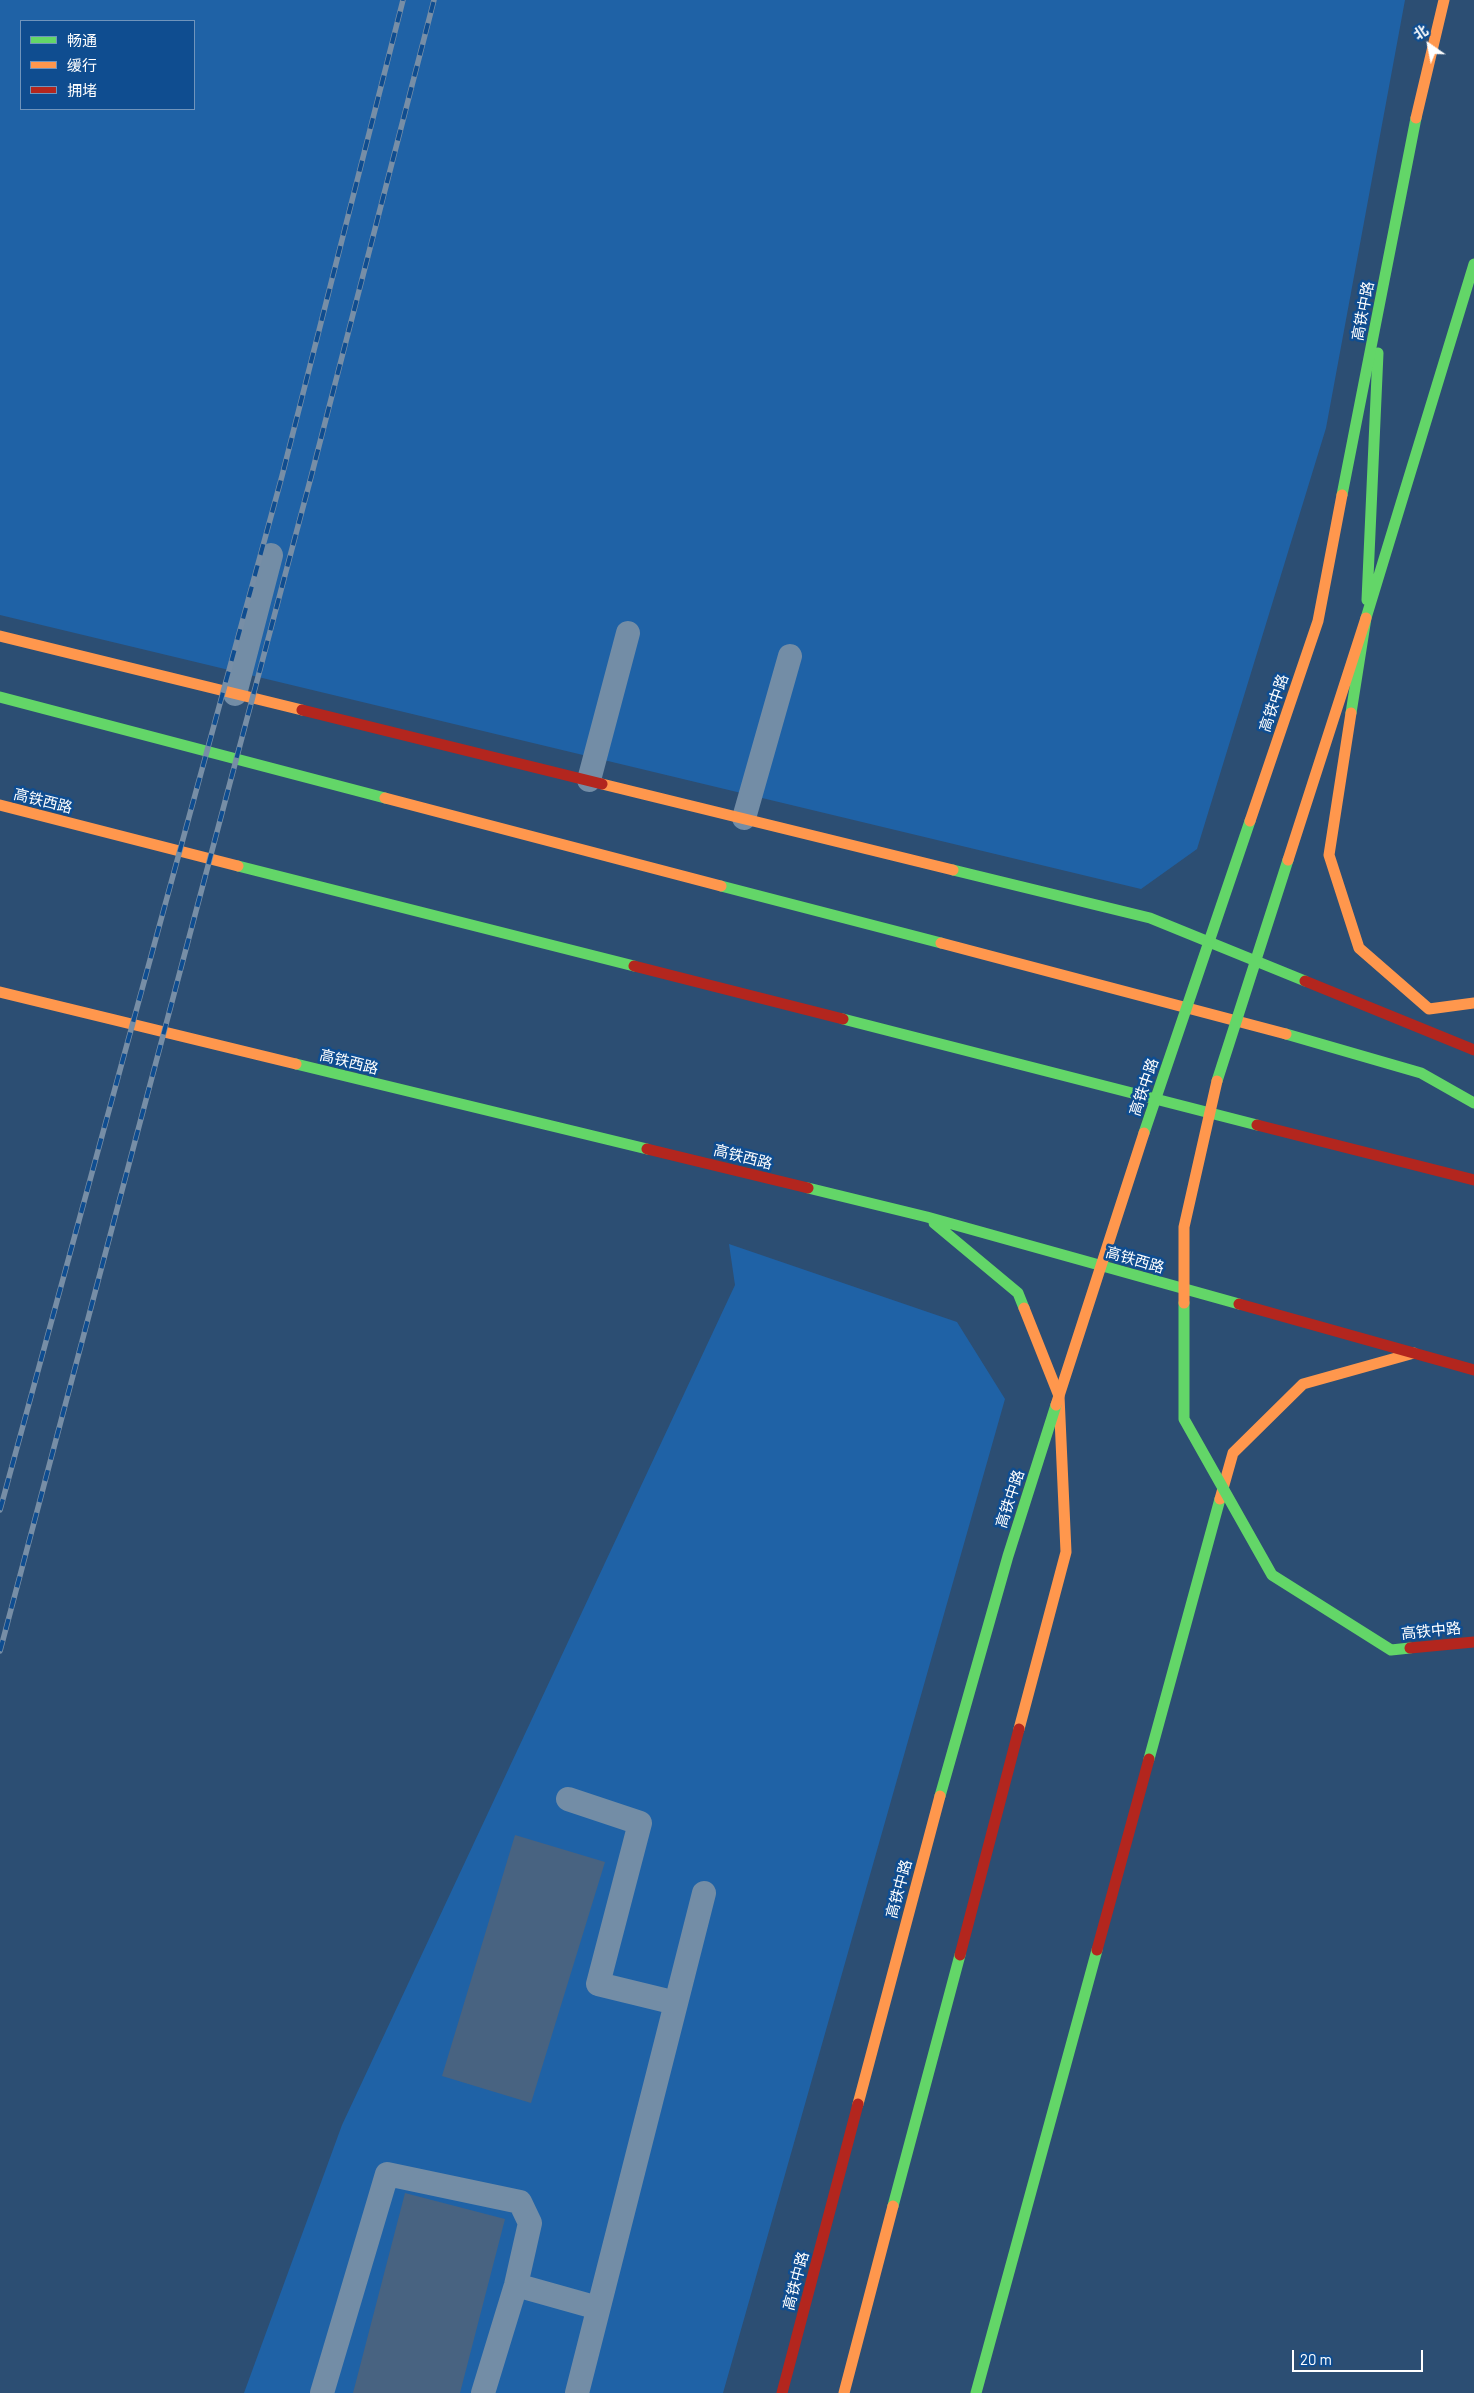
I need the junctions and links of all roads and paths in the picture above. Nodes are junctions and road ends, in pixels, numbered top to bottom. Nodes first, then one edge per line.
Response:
1 (1444, 0) edge
2 (1474, 264) edge
3 (1381, 297) junction
4 (271, 555) dead end
5 (1366, 618) junction
6 (628, 633) dead end
7 (0, 636) edge
8 (790, 656) dead end
9 (235, 694) junction
10 (0, 697) edge
11 (589, 780) junction
12 (0, 806) edge
13 (744, 818) junction
14 (0, 992) edge
15 (1474, 1004) edge
16 (1474, 1050) edge
17 (1474, 1103) edge
18 (1474, 1180) edge
19 (927, 1217) junction
20 (1415, 1353) junction
21 (1474, 1370) edge
22 (1474, 1642) edge
23 (568, 1799) dead end
24 (704, 1893) dead end
25 (676, 2003) junction
26 (516, 2285) junction
27 (598, 2308) junction
28 (322, 2393) edge
29 (483, 2393) edge
30 (576, 2393) edge
31 (782, 2393) edge
32 (844, 2393) edge
33 (976, 2393) edge

1 - 3 main road, 高铁中路, bridge
2 - 5 main road, 高铁中路
3 - 5 main road, bridge
3 - 31 main road, 高铁中路, bridge
4 - 9 lane
5 - 15 main road, bridge
5 - 22 main road, 高铁中路, bridge
6 - 11 lane
7 - 9 main road
8 - 13 lane
9 - 11 main road
10 - 17 main road
11 - 13 main road
12 - 18 main road, 高铁西路
13 - 16 main road
14 - 19 main road, 高铁西路
19 - 20 main road, 高铁西路
19 - 32 main road
20 - 21 main road, 高铁西路
20 - 33 main road
23 - 25 lane
24 - 25 lane
25 - 27 lane
26 - 27 lane
26 - 28 lane
26 - 29 lane
27 - 30 lane

